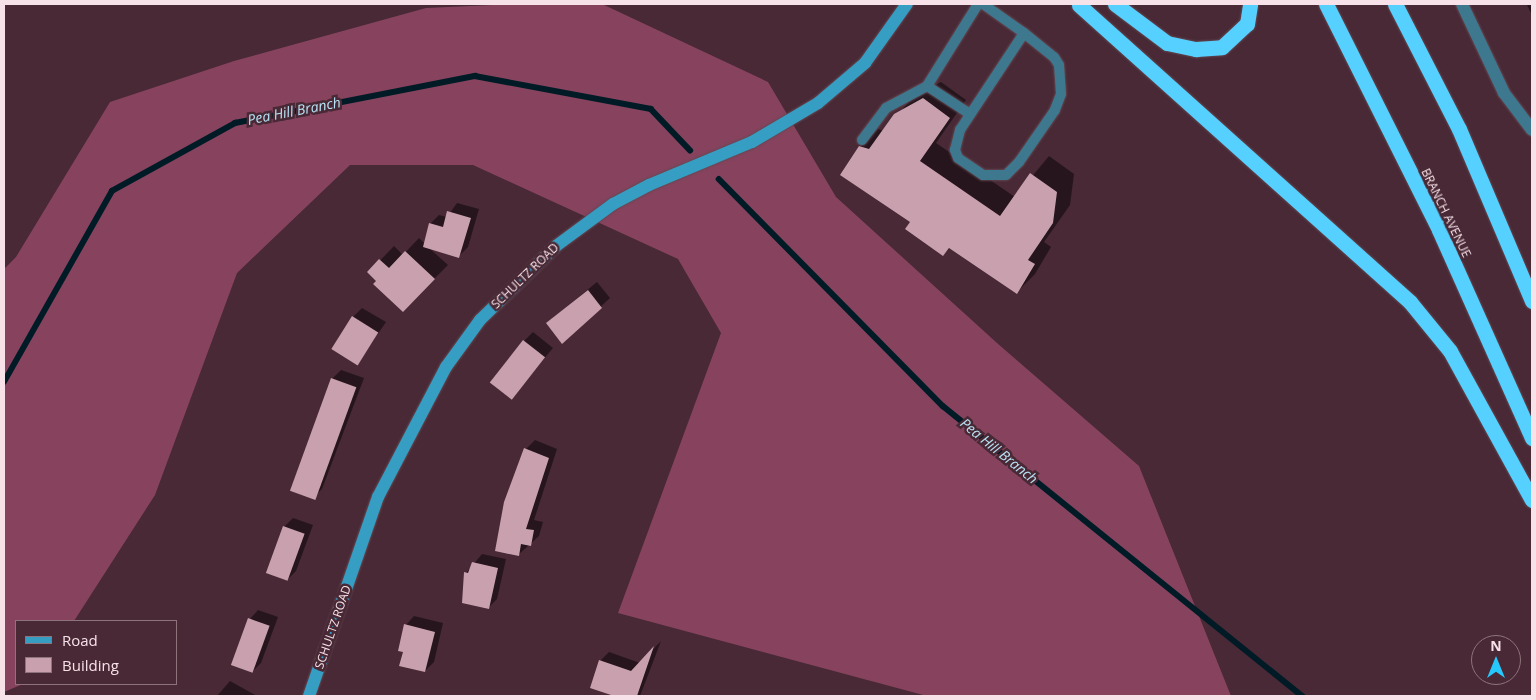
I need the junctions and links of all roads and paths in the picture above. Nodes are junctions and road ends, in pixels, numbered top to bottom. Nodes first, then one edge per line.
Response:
1 (907, 4) edge
2 (978, 4) edge
3 (983, 4) edge
4 (1079, 4) edge
5 (1115, 4) edge
6 (1250, 4) edge
7 (1326, 4) edge
8 (1395, 4) edge
9 (1462, 4) edge
10 (1024, 33) junction
11 (927, 86) junction
12 (970, 114) junction
13 (1532, 130) edge
14 (862, 140) dead end
15 (1532, 301) edge
16 (1532, 438) edge
17 (1532, 500) edge
18 (309, 696) edge

1 - 18 street, SCHULTZ ROAD
2 - 11 lane
3 - 10 lane
4 - 17 highway
5 - 6 highway
7 - 16 highway, BRANCH AVENUE
8 - 15 highway
9 - 13 street
10 - 12 lane
10 - 12 lane
11 - 12 lane
11 - 14 lane

